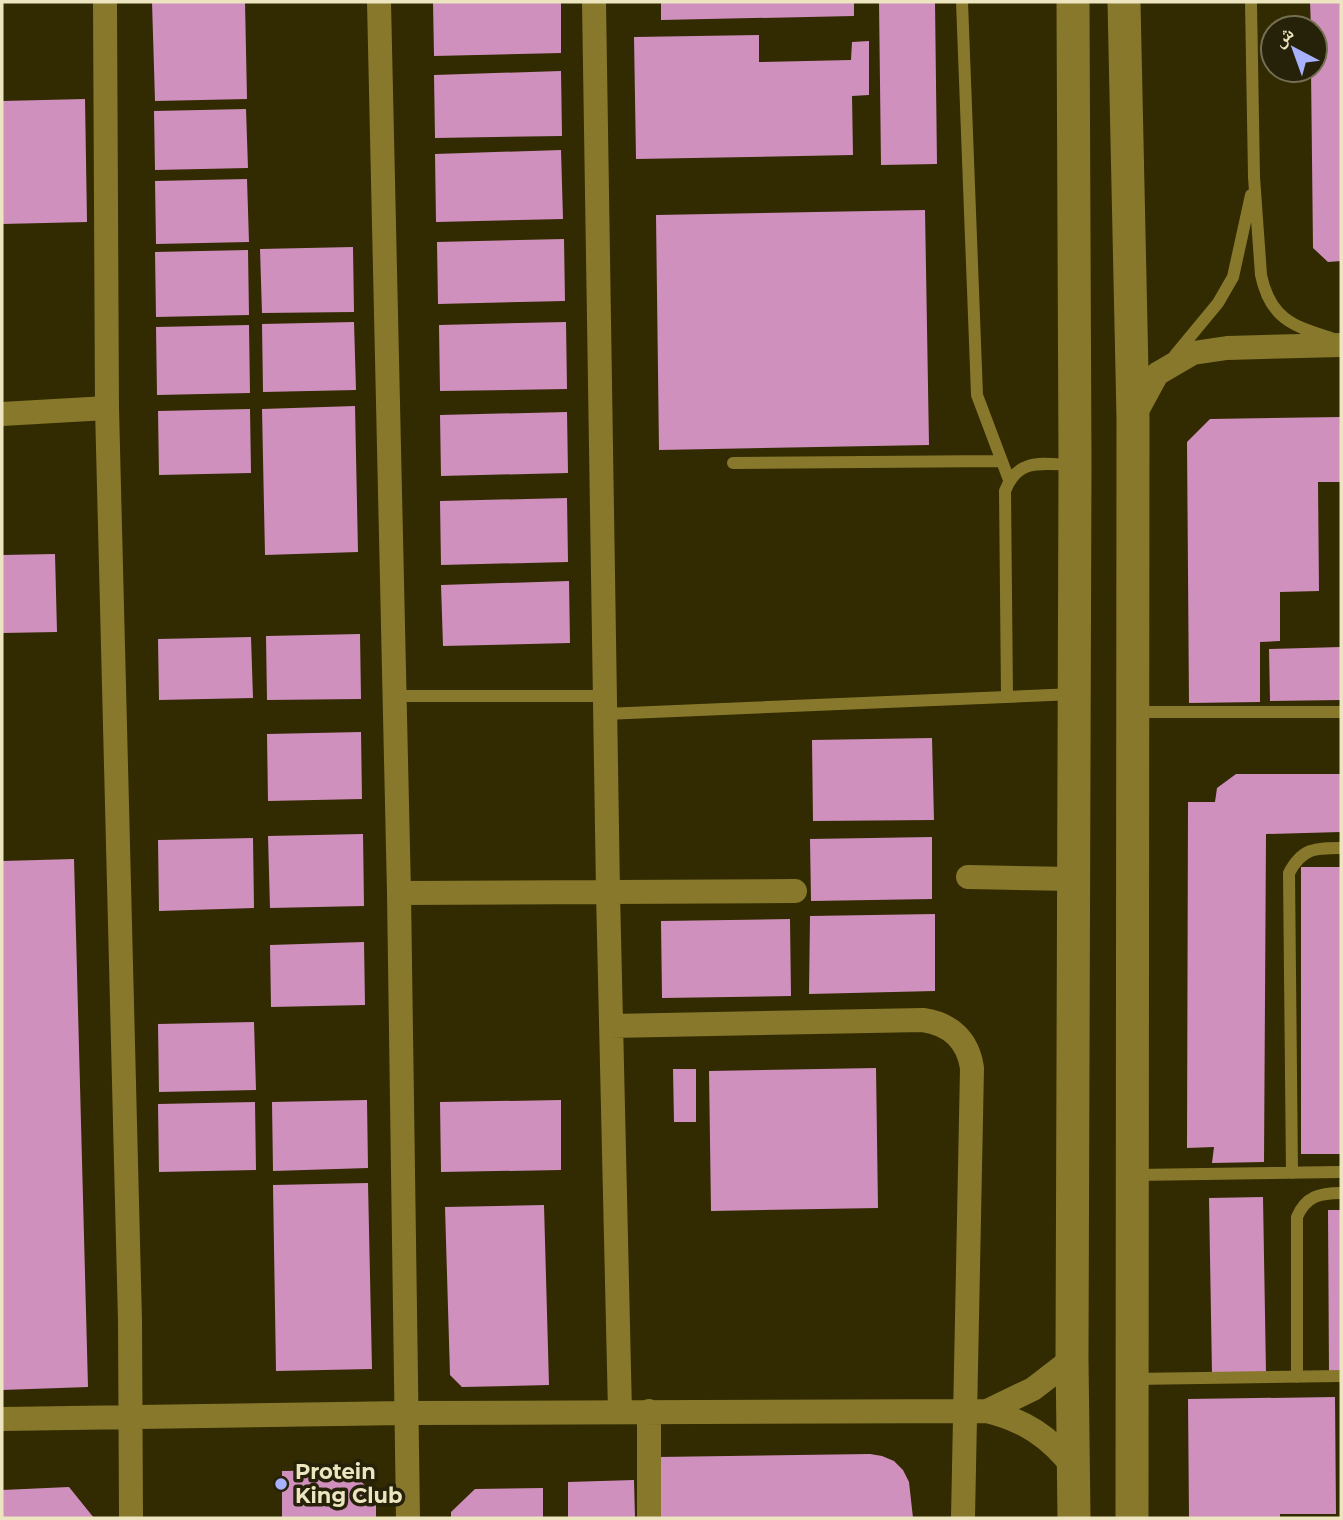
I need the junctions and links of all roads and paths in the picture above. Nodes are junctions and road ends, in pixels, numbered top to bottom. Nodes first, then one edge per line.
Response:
1 (105, 2) edge
2 (379, 2) edge
3 (594, 2) edge
4 (962, 2) edge
5 (1073, 2) edge
6 (1124, 2) edge
7 (1251, 2) edge
8 (1254, 177) junction
9 (1341, 343) edge
10 (1157, 374) junction
11 (107, 408) junction
12 (2, 414) edge
13 (1133, 418) junction
14 (1002, 461) junction
15 (733, 463) dead end
16 (1075, 465) junction
17 (1009, 480) junction
18 (1074, 694) junction
19 (395, 696) junction
20 (1007, 696) junction
21 (605, 705) junction
22 (1132, 712) junction
23 (1341, 712) edge
24 (1341, 848) edge
25 (968, 877) dead end
26 (1074, 879) junction
27 (795, 891) dead end
28 (608, 892) junction
29 (399, 893) junction
30 (611, 1026) junction
31 (1292, 1172) junction
32 (1341, 1172) edge
33 (1131, 1175) junction
34 (1341, 1193) edge
35 (1072, 1359) junction
36 (1341, 1376) edge
37 (1297, 1377) junction
38 (1132, 1379) junction
39 (649, 1411) junction
40 (976, 1411) junction
41 (620, 1412) junction
42 (406, 1413) junction
43 (130, 1417) junction
44 (2, 1419) edge
45 (1073, 1467) junction
46 (131, 1518) edge
47 (408, 1518) edge
48 (649, 1518) edge
49 (963, 1518) edge
50 (1074, 1518) edge
51 (1132, 1518) edge

1 - 11 street
2 - 19 street
3 - 21 street
4 - 14 lane
5 - 16 main road
6 - 13 main road
7 - 8 lane
8 - 9 lane
8 - 10 lane
9 - 10 street
10 - 13 street
11 - 12 street
11 - 43 street
13 - 22 main road
14 - 15 lane
14 - 17 lane
16 - 17 lane
16 - 18 main road
17 - 20 lane
18 - 20 lane
18 - 26 main road
19 - 21 lane
19 - 29 street
20 - 21 lane
21 - 28 street
22 - 23 lane
22 - 33 main road
24 - 31 lane
25 - 26 street
26 - 35 main road
27 - 28 street
28 - 29 street
28 - 30 street
29 - 42 street
30 - 40 street
30 - 41 street
31 - 32 lane
31 - 33 lane
33 - 38 main road
34 - 37 lane
35 - 40 street
35 - 45 main road
36 - 37 lane
37 - 38 lane
38 - 51 main road
39 - 40 street
39 - 41 street
39 - 48 street
40 - 45 street
40 - 49 street
41 - 42 street
42 - 43 street
42 - 47 street
43 - 44 street
43 - 46 street
45 - 50 main road

